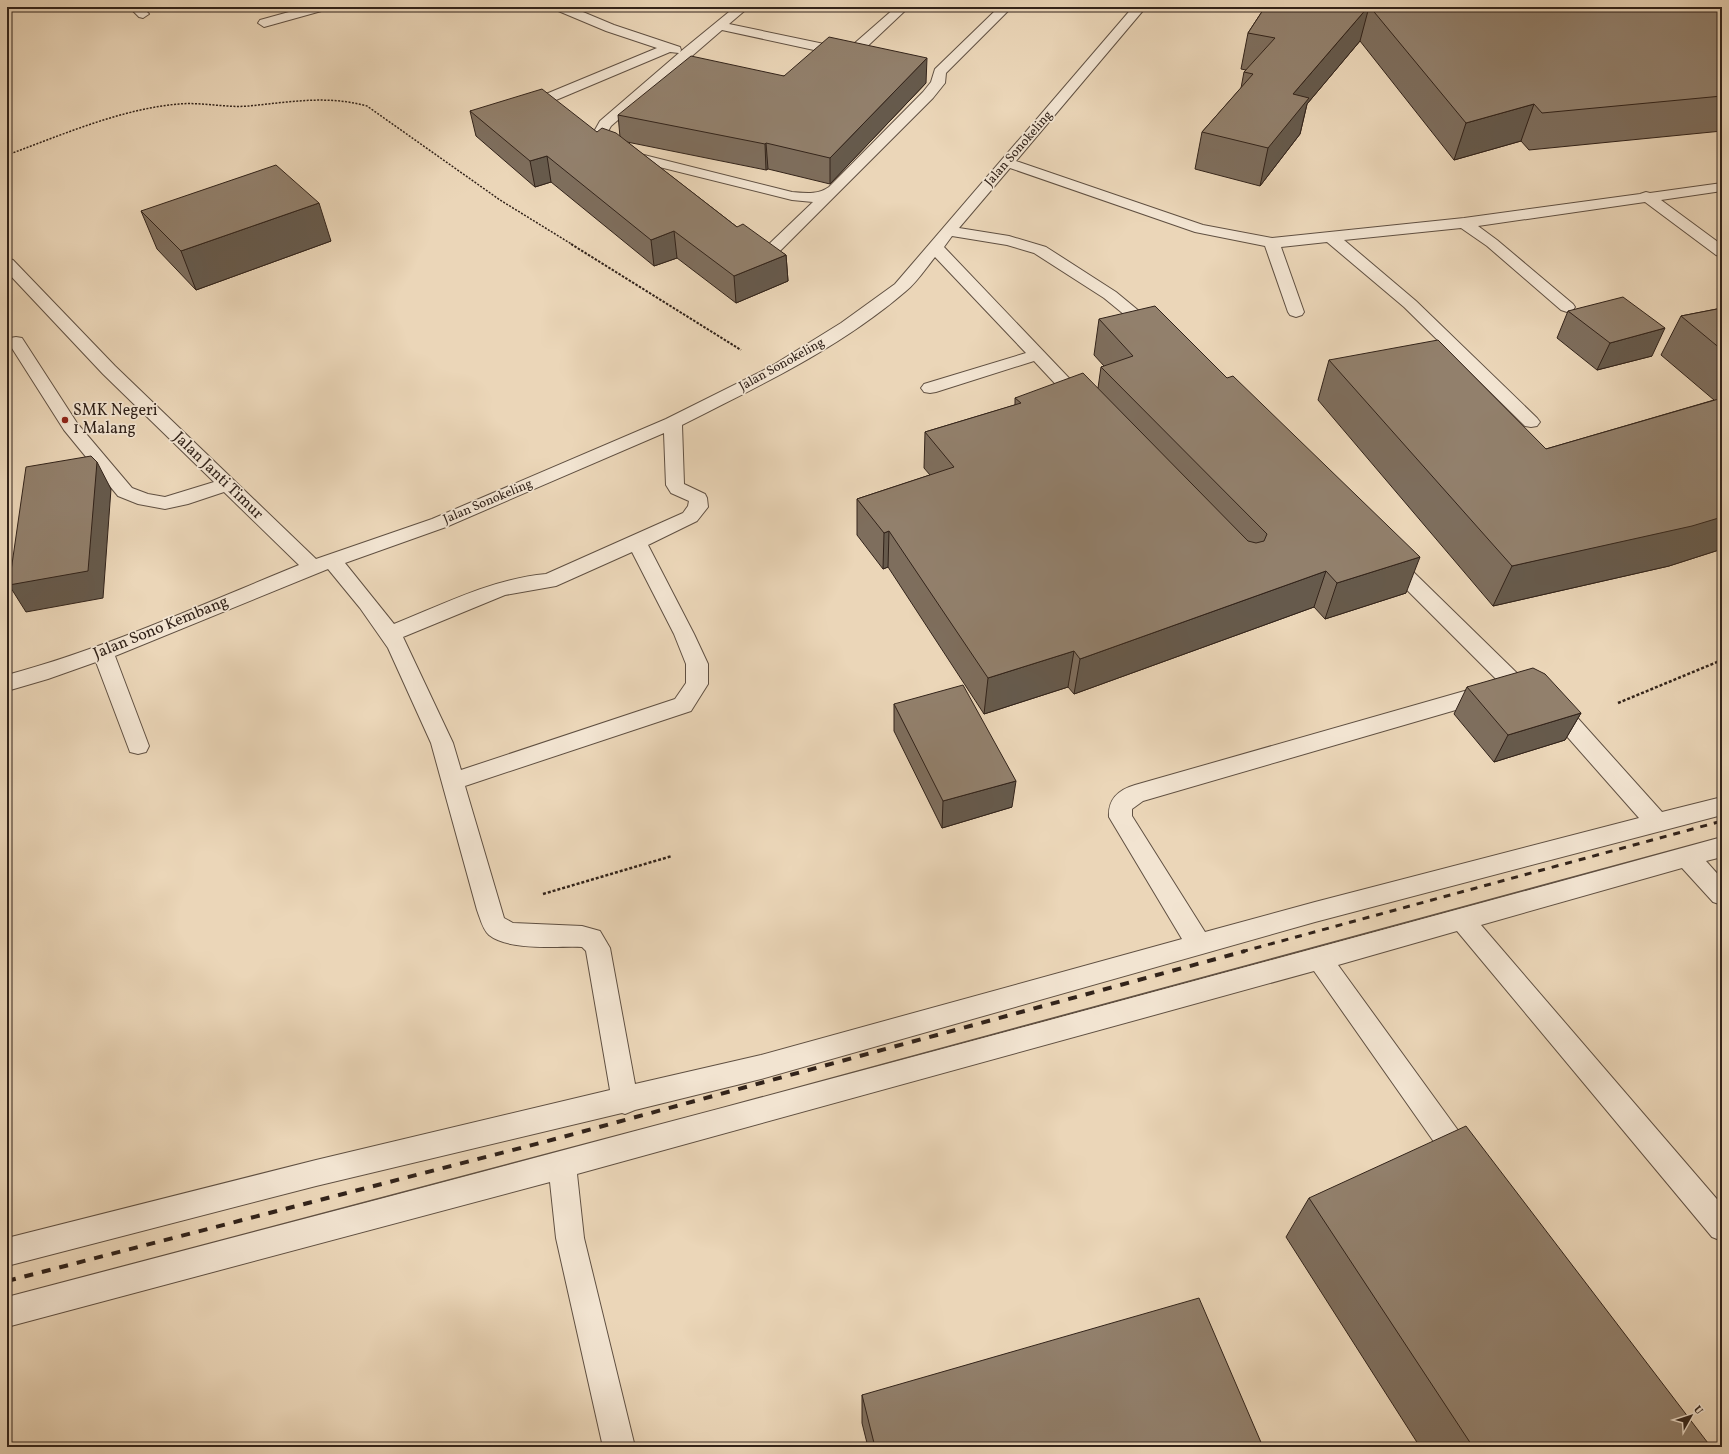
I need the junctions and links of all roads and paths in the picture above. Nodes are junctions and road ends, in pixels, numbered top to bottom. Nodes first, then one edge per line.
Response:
1 (321, 7) edge
2 (560, 7) edge
3 (743, 7) edge
4 (903, 7) edge
5 (1006, 7) edge
6 (1140, 7) edge
7 (264, 23) dead end
8 (719, 26) junction
9 (669, 48) junction
10 (688, 52) junction
11 (851, 54) junction
12 (866, 57) edge
13 (926, 69) edge
14 (940, 72) junction
15 (573, 121) edge
16 (585, 129) edge
17 (604, 144) junction
18 (7, 155) edge
19 (628, 156) junction
20 (1006, 162) junction
21 (660, 179) edge
22 (1722, 187) edge
23 (834, 190) junction
24 (1646, 196) junction
25 (1464, 223) junction
26 (948, 231) junction
27 (736, 235) edge
28 (1332, 238) junction
29 (1272, 243) junction
30 (935, 247) junction
31 (1722, 252) edge
32 (7, 263) edge
33 (1567, 307) dead end
34 (1296, 312) dead end
35 (1166, 341) edge
36 (16, 342) dead end
37 (1037, 355) junction
38 (776, 371) junction
39 (930, 388) dead end
40 (1092, 412) edge
41 (673, 422) junction
42 (1531, 422) dead end
43 (226, 485) junction
44 (637, 542) junction
45 (1374, 546) edge
46 (322, 564) junction
47 (390, 634) junction
48 (103, 652) junction
49 (1722, 660) edge
50 (7, 682) edge
51 (1515, 684) junction
52 (1618, 703) dead end
53 (138, 746) dead end
54 (453, 780) junction
55 (1722, 806) edge
56 (1657, 823) junction
57 (1722, 846) edge
58 (672, 856) dead end
59 (1686, 856) junction
60 (1722, 895) edge
61 (489, 910) junction
62 (1461, 919) junction
63 (1199, 945) junction
64 (1320, 959) junction
65 (625, 1101) junction
66 (562, 1165) junction
67 (1480, 1184) edge
68 (1722, 1227) edge
69 (7, 1252) edge
70 (7, 1312) edge
71 (619, 1447) edge

1 - 7 street
2 - 9 street
3 - 8 street
4 - 11 street
5 - 14 street
6 - 20 street, Jalan Sonokeling
8 - 10 street
8 - 11 street
9 - 10 street
9 - 15 street
10 - 17 street
11 - 12 street
13 - 14 street
14 - 23 street
16 - 17 street
17 - 19 street
18 - 38 path
19 - 21 street
19 - 23 street
20 - 26 street, Jalan Sonokeling
20 - 29 street
22 - 24 street
23 - 27 street
24 - 25 street
24 - 31 street
25 - 28 street
25 - 33 street
26 - 30 street, Jalan Sonokeling
26 - 35 street
28 - 29 street
28 - 42 street
29 - 34 street
30 - 37 street
30 - 38 street, Jalan Sonokeling
32 - 43 street, Jalan Janti Timur
36 - 43 street
37 - 39 street
37 - 40 street
38 - 41 street, Jalan Sonokeling
41 - 44 street
41 - 46 street, Jalan Sonokeling
43 - 46 street, Jalan Janti Timur
44 - 47 street
44 - 54 street
45 - 51 street
46 - 47 street, Jalan Janti Timur
46 - 48 street, Jalan Sono Kembang
47 - 54 street, Jalan Janti Timur
48 - 50 street, Jalan Sono Kembang
48 - 53 street
49 - 52 path
51 - 56 street
51 - 63 street
54 - 61 street, Jalan Janti Timur
55 - 56 street
56 - 63 street
57 - 59 street
58 - 61 path
59 - 60 street
59 - 62 street
61 - 65 street, Jalan Janti Timur
62 - 64 street
62 - 68 street
63 - 65 street
64 - 66 street
64 - 67 street
65 - 69 street
66 - 70 street
66 - 71 street

